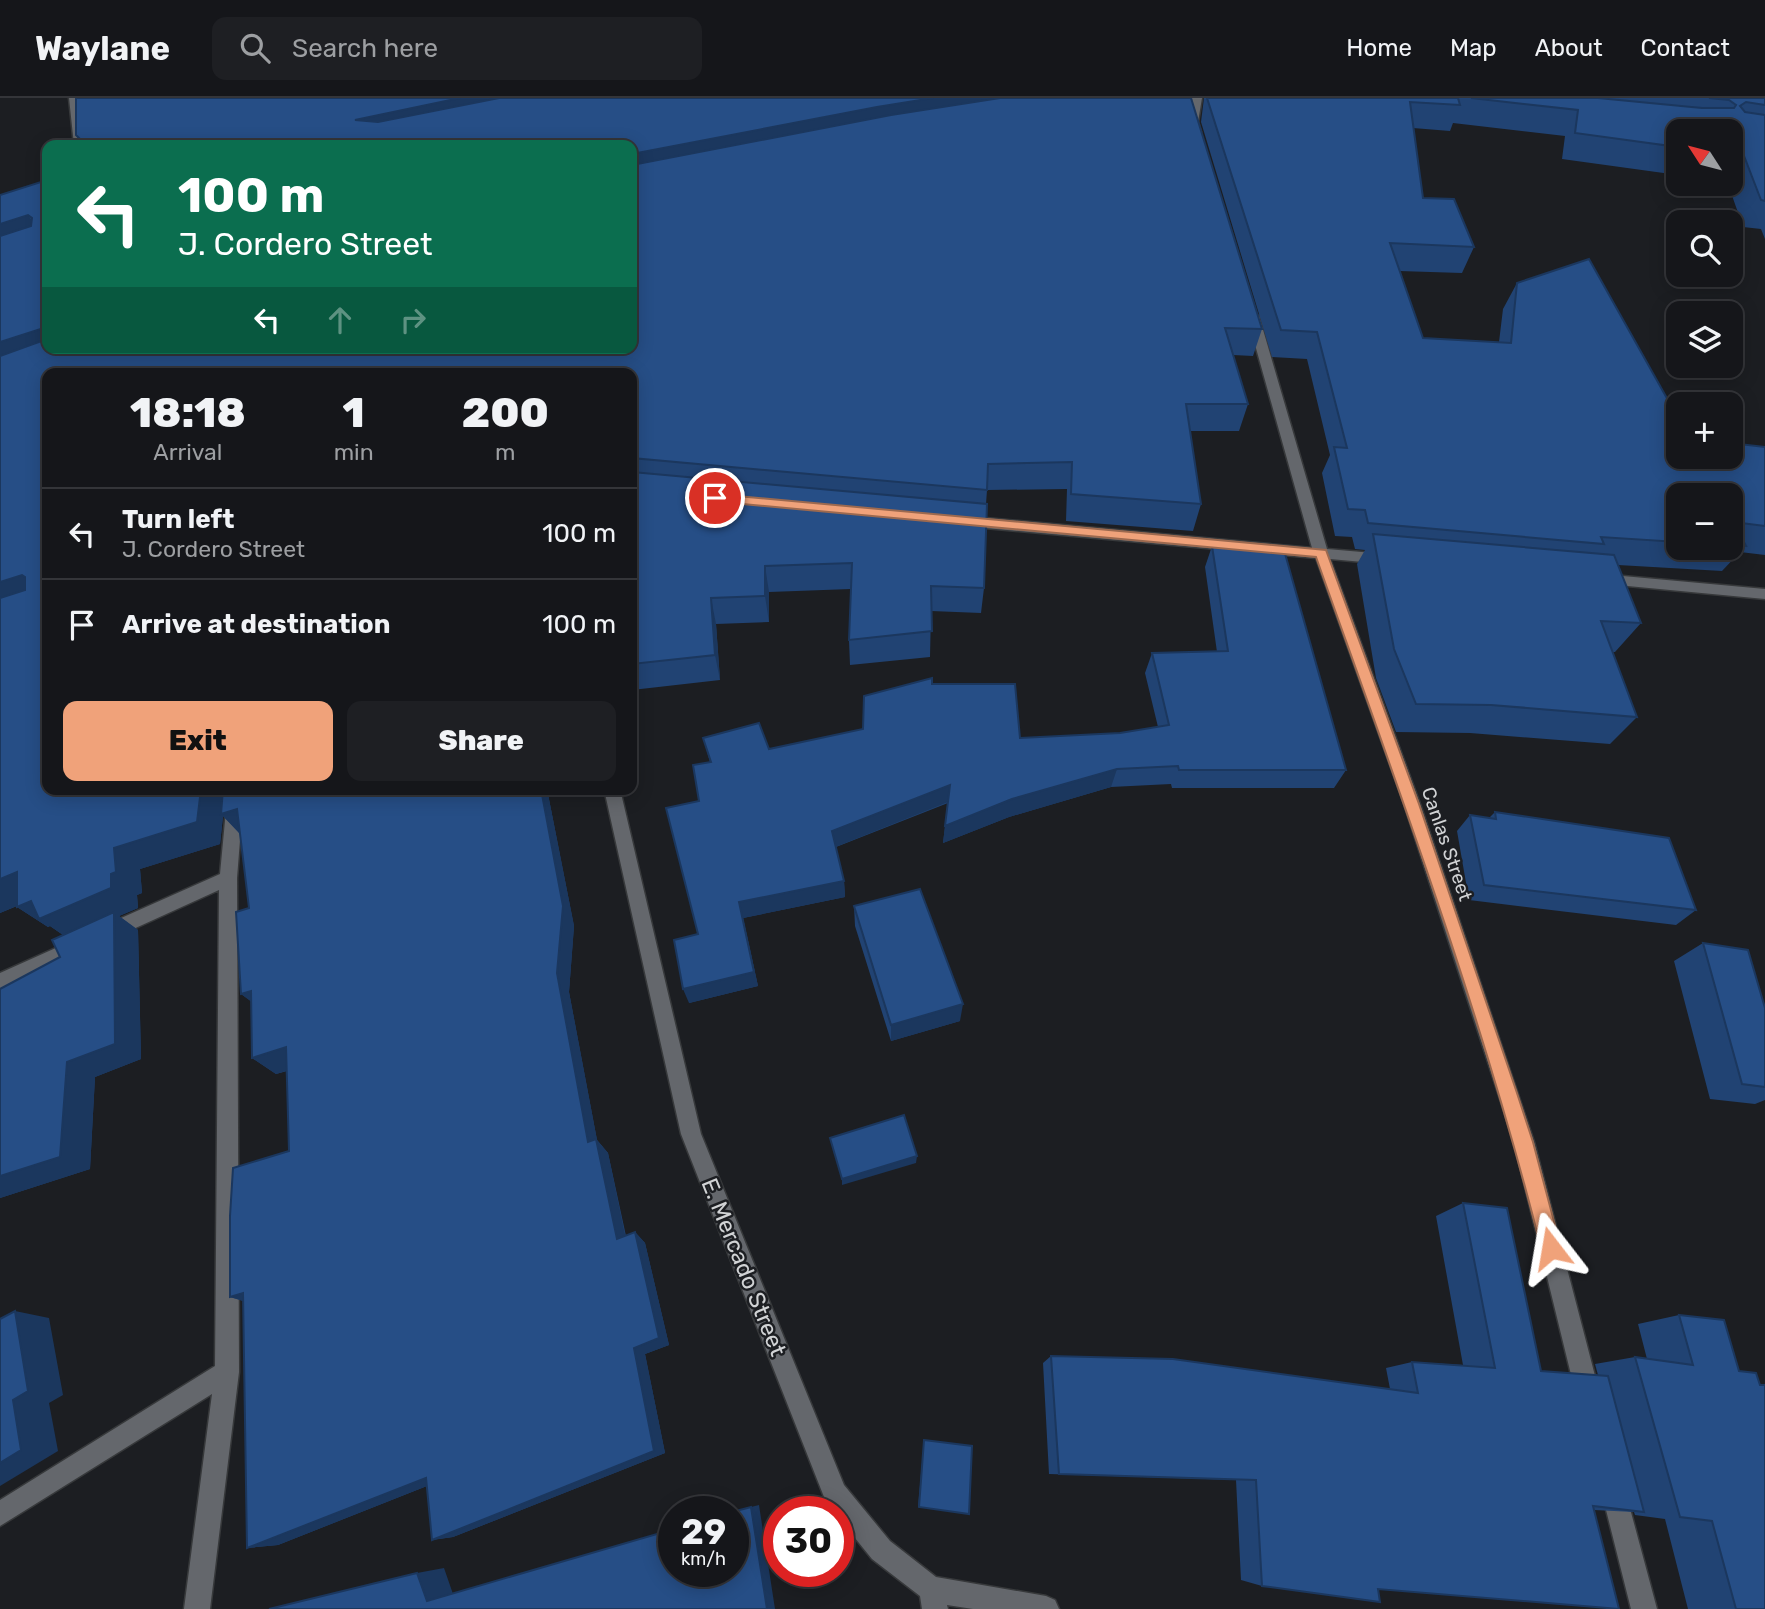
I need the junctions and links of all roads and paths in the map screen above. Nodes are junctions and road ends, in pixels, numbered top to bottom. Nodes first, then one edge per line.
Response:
1 (74, 98) edge
2 (1197, 98) edge
3 (78, 140) edge
4 (1200, 147) edge
5 (1248, 300) edge
6 (949, 520) edge
7 (1321, 553) junction
8 (1405, 561) edge
9 (1585, 577) edge
10 (1765, 594) edge
11 (235, 795) edge
12 (613, 795) edge
13 (228, 878) junction
14 (0, 982) edge
15 (227, 1372) junction
16 (1595, 1419) edge
17 (1608, 1471) edge
18 (0, 1514) edge
19 (933, 1599) edge
20 (197, 1609) edge
21 (1046, 1609) edge
22 (1644, 1609) edge

1 - 3 street
2 - 4 street
5 - 7 street, Canlas Street
6 - 7 street
7 - 8 street
7 - 16 street, Canlas Street
9 - 10 street
11 - 13 street
12 - 19 street, E. Mercado Street
13 - 14 street
13 - 15 street
15 - 18 street
15 - 20 street
17 - 22 street
19 - 21 street, E. Mercado Street

